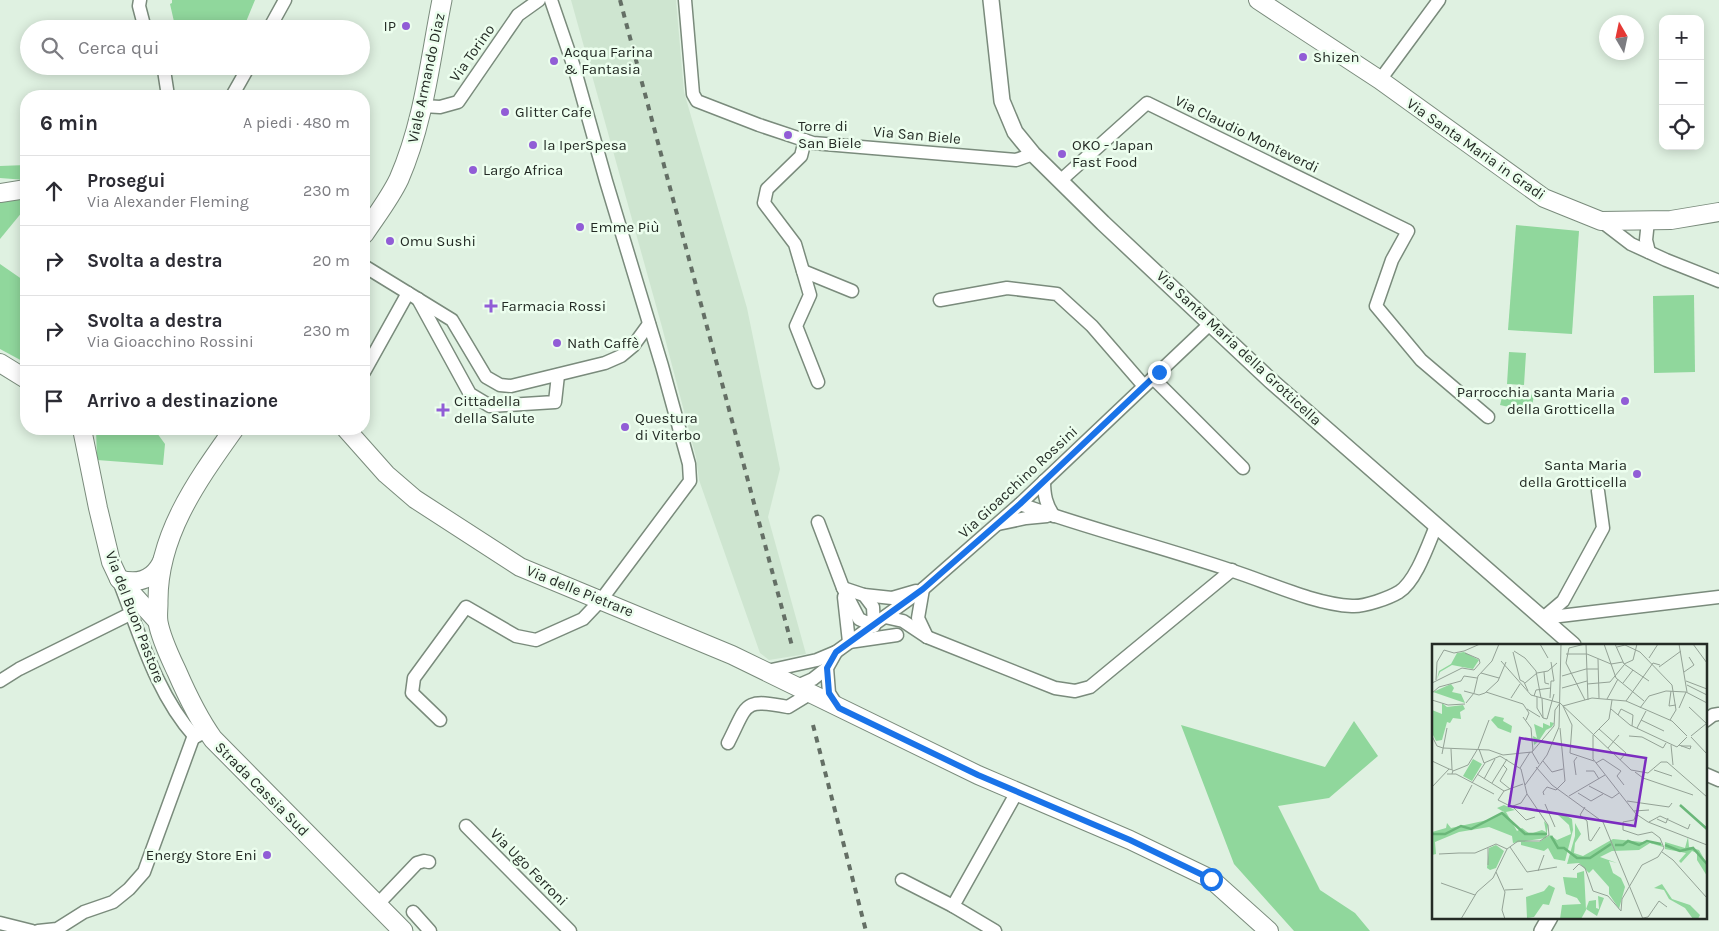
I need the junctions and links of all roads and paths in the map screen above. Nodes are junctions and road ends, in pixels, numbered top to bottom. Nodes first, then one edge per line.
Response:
1 (140, 0) edge
2 (285, 0) edge
3 (442, 0) edge
4 (539, 0) edge
5 (551, 0) edge
6 (685, 0) edge
7 (991, 0) edge
8 (1258, 0) edge
9 (1439, 0) edge
10 (143, 20) edge
11 (274, 20) edge
12 (165, 75) edge
13 (244, 75) edge
14 (1380, 80) junction
15 (167, 90) edge
16 (235, 90) edge
17 (423, 106) junction
18 (805, 140) junction
19 (1033, 154) junction
20 (1060, 181) junction
21 (20, 190) edge
22 (0, 193) edge
23 (1719, 212) edge
24 (1601, 221) junction
25 (1648, 221) junction
26 (370, 224) edge
27 (1649, 252) junction
28 (370, 270) edge
29 (803, 271) junction
30 (1719, 281) edge
31 (852, 291) dead end
32 (413, 296) junction
33 (940, 300) dead end
34 (1212, 323) junction
35 (649, 324) junction
36 (370, 363) edge
37 (0, 364) edge
38 (558, 375) junction
39 (20, 376) edge
40 (818, 382) dead end
41 (1149, 382) junction
42 (1488, 417) dead end
43 (83, 435) edge
44 (230, 435) edge
45 (351, 435) edge
46 (1243, 468) dead end
47 (1044, 481) junction
48 (1598, 491) dead end
49 (1020, 504) junction
50 (1054, 516) junction
51 (1026, 518) junction
52 (818, 522) dead end
53 (996, 524) junction
54 (1436, 526) junction
55 (163, 559) junction
56 (1232, 570) junction
57 (119, 578) junction
58 (843, 588) junction
59 (923, 589) junction
60 (864, 595) junction
61 (1719, 597) edge
62 (601, 600) junction
63 (132, 613) junction
64 (884, 617) junction
65 (1543, 618) junction
66 (158, 622) junction
67 (874, 626) junction
68 (897, 635) junction
69 (927, 637) junction
70 (849, 642) junction
71 (1573, 644) edge
72 (836, 652) junction
73 (816, 660) junction
74 (827, 668) junction
75 (767, 671) junction
76 (0, 681) edge
77 (804, 690) junction
78 (841, 709) junction
79 (1719, 714) edge
80 (440, 720) dead end
81 (1706, 720) edge
82 (201, 734) junction
83 (728, 742) dead end
84 (1706, 774) edge
85 (1719, 780) edge
86 (1017, 792) junction
87 (466, 826) dead end
88 (429, 862) dead end
89 (902, 880) dead end
90 (377, 905) junction
91 (954, 906) junction
92 (413, 912) dead end
93 (1549, 918) edge
94 (0, 923) edge
95 (32, 931) edge
96 (38, 931) edge
97 (403, 931) edge
98 (430, 931) edge
99 (570, 931) edge
100 (995, 931) edge
101 (1269, 931) edge
102 (1542, 931) edge

1 - 10 street
2 - 11 street
3 - 17 main road, Viale Armando Diaz
4 - 17 street, Via Torino
5 - 35 street
6 - 18 street, Via San Biele
7 - 19 street, Via Santa Maria della Grotticella
8 - 14 main road, Via Santa Maria in Gradi
9 - 14 street
12 - 15 street
13 - 16 street
14 - 24 main road, Via Santa Maria in Gradi
17 - 26 main road, Viale Armando Diaz
18 - 19 street, Via San Biele
18 - 29 street
19 - 20 street, Via Santa Maria della Grotticella
20 - 34 street, Via Santa Maria della Grotticella
20 - 42 street, Via Claudio Monteverdi
21 - 22 main road
23 - 25 main road, Via Santa Maria in Gradi
24 - 25 main road, Via Santa Maria in Gradi
24 - 27 street
25 - 27 street
27 - 30 street
28 - 32 street
29 - 31 street
29 - 40 street
32 - 36 street
32 - 38 street
32 - 38 street
33 - 41 street
34 - 41 street, Via Gioacchino Rossini
34 - 54 street, Via Santa Maria della Grotticella
35 - 38 street
35 - 62 street
37 - 39 main road
41 - 46 street
41 - 47 street, Via Gioacchino Rossini
43 - 57 main road, Via del Buon Pastore
44 - 55 main road
45 - 62 main road, Via delle Pietrare
47 - 49 street, Via Gioacchino Rossini
47 - 50 street
48 - 65 street
49 - 50 street
49 - 51 street
49 - 53 street, Via Gioacchino Rossini
50 - 51 street
50 - 56 street
51 - 53 street
52 - 58 street
53 - 59 street, Via Gioacchino Rossini
54 - 56 street
54 - 65 street, Via Santa Maria della Grotticella
55 - 57 main road
55 - 66 main road
56 - 69 street
57 - 63 street, Via del Buon Pastore
57 - 66 main road
58 - 60 street
58 - 67 street
58 - 70 street
59 - 60 street
59 - 64 street, Via Gioacchino Rossini
59 - 69 street
60 - 67 street
61 - 65 street
62 - 75 main road, Via delle Pietrare
62 - 80 street
63 - 76 street
63 - 82 street, Via del Buon Pastore
64 - 67 street, Via Gioacchino Rossini
64 - 68 street
64 - 69 street
65 - 71 street, Via Santa Maria della Grotticella
66 - 82 main road, Strada Cassia Sud
67 - 70 street, Via Gioacchino Rossini
68 - 69 street
68 - 70 street
70 - 72 street, Via Gioacchino Rossini
72 - 73 street
72 - 74 street
73 - 75 street
73 - 77 street
74 - 77 street
74 - 78 street
75 - 77 main road, Via delle Pietrare
77 - 78 main road, Via delle Pietrare
77 - 83 street
78 - 86 main road, Via delle Pietrare
79 - 81 street
82 - 90 main road, Strada Cassia Sud
82 - 96 street
84 - 85 street
86 - 91 street
86 - 101 main road, Via delle Pietrare
87 - 99 street, Via Ugo Ferroni
88 - 90 street
89 - 91 street
90 - 97 main road, Strada Cassia Sud
91 - 100 street
92 - 98 street
93 - 102 street
94 - 95 street

